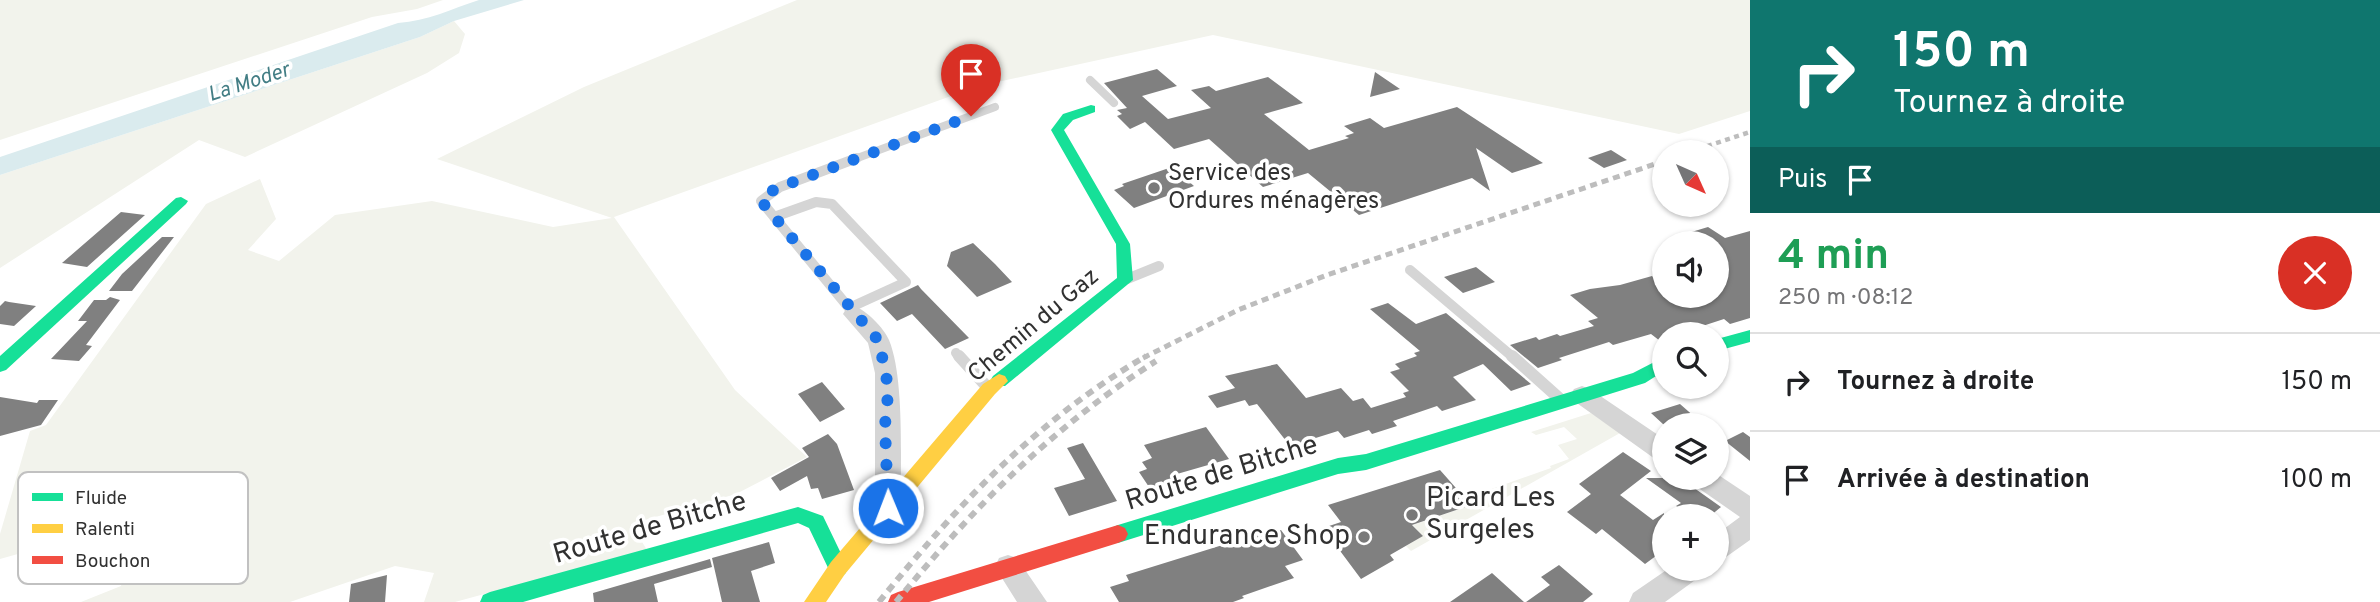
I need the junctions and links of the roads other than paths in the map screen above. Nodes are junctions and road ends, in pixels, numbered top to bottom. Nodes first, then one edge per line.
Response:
1 (1090, 80) dead end
2 (1114, 103) dead end
3 (995, 107) dead end
4 (1091, 109) dead end
5 (180, 201) dead end
6 (774, 218) junction
7 (1159, 266) dead end
8 (1410, 270) dead end
9 (1125, 280) junction
10 (852, 311) junction
11 (1750, 336) edge
12 (1729, 342) edge
13 (956, 353) dead end
14 (0, 366) edge
15 (1652, 370) edge
16 (989, 389) junction
17 (1572, 398) junction
18 (1652, 445) edge
19 (1721, 490) edge
20 (888, 508) junction
21 (1750, 510) edge
22 (1750, 525) edge
23 (1729, 540) edge
24 (1008, 567) junction
25 (838, 568) junction
26 (1672, 581) edge
27 (490, 602) edge
28 (814, 602) edge
29 (898, 602) edge
30 (1033, 602) edge
31 (1643, 602) edge

1 - 2 lane
3 - 6 lane
4 - 9 street, Chemin du Gaz
5 - 14 street
6 - 10 lane
6 - 10 lane
7 - 9 lane
8 - 17 lane
9 - 16 street, Chemin du Gaz
10 - 20 street
11 - 12 street
13 - 16 lane
15 - 17 street, Route de Bitche
16 - 20 street, Chemin du Gaz
17 - 18 street
17 - 24 street, Route de Bitche
19 - 21 street
20 - 25 street, Chemin du Gaz
22 - 23 street
24 - 29 street, Route de Bitche
24 - 30 street
25 - 27 street, Route de Bitche
25 - 28 street, Chemin du Gaz
26 - 31 street

